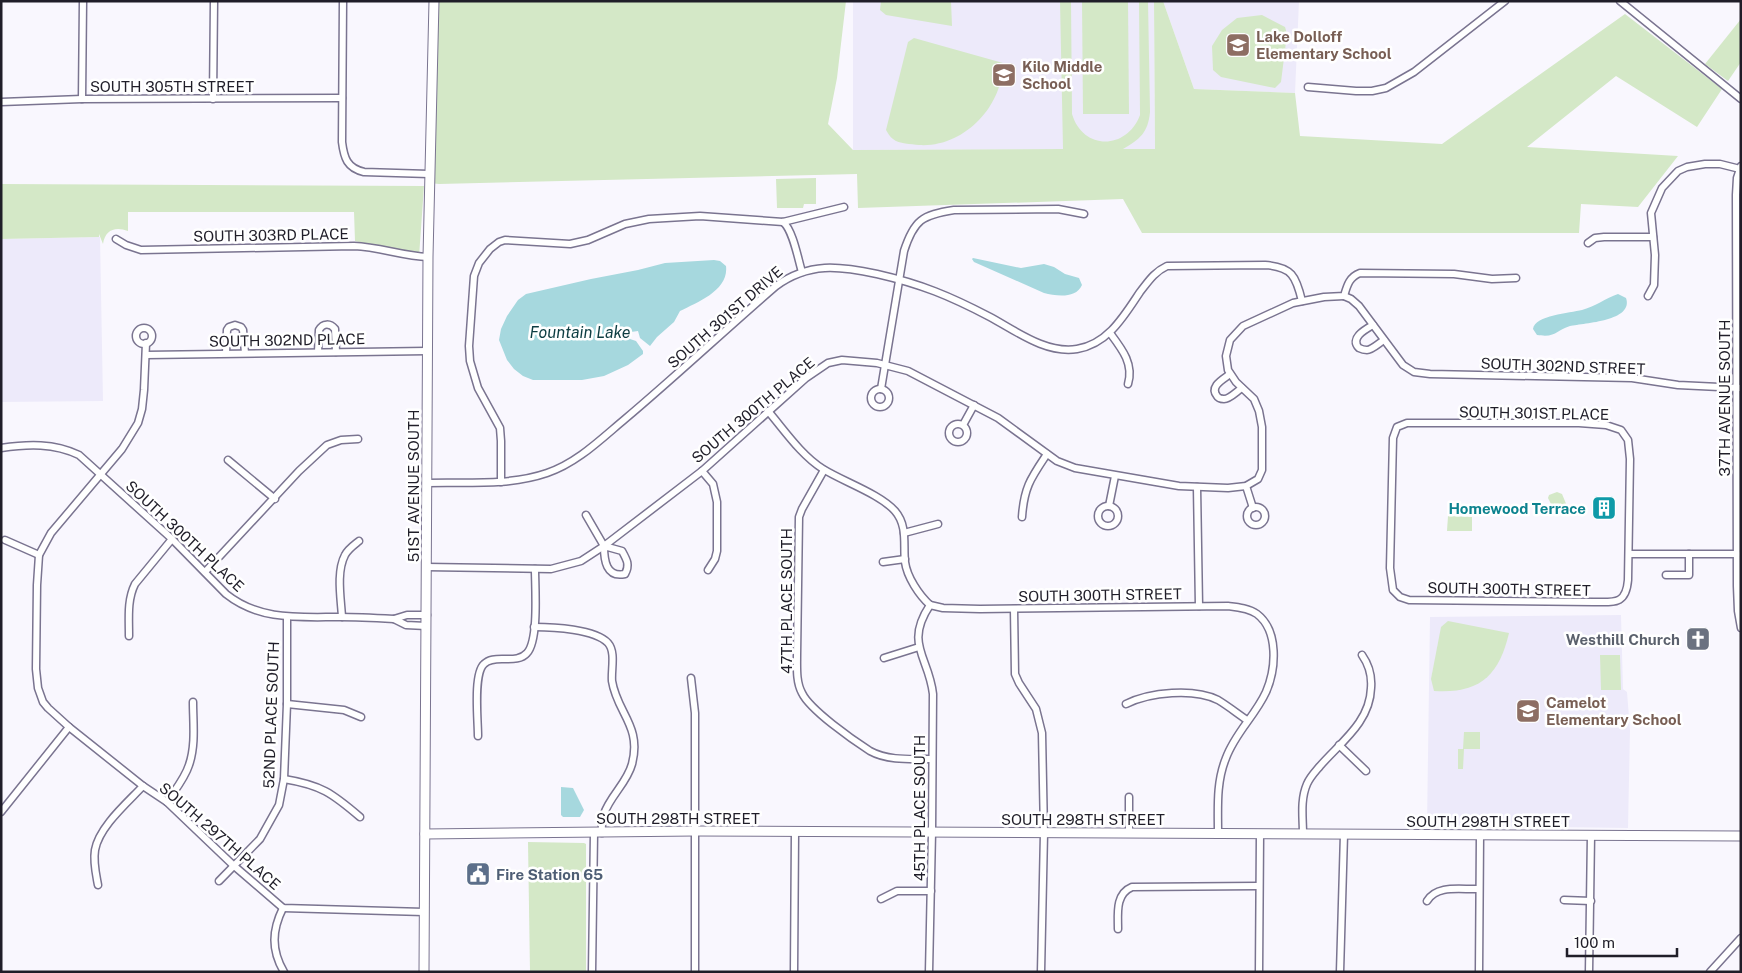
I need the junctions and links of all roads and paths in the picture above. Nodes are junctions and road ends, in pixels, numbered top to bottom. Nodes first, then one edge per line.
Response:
1 (83, 1) edge
2 (214, 1) edge
3 (343, 1) edge
4 (434, 1) edge
5 (1504, 1) edge
6 (1620, 1) edge
7 (1308, 87) dead end
8 (342, 98) junction
9 (82, 99) junction
10 (213, 99) junction
11 (1741, 99) edge
12 (1, 102) edge
13 (1741, 167) edge
14 (429, 174) junction
15 (844, 207) dead end
16 (1084, 214) dead end
17 (783, 222) junction
18 (1653, 237) junction
19 (116, 239) dead end
20 (1588, 243) dead end
21 (428, 257) junction
22 (802, 272) junction
23 (1516, 278) dead end
24 (899, 279) junction
25 (1344, 296) junction
26 (1648, 296) dead end
27 (1302, 301) junction
28 (1373, 325) junction
29 (1110, 333) junction
30 (1384, 340) junction
31 (146, 343) dead end
32 (428, 351) junction
33 (318, 352) junction
34 (336, 352) junction
35 (226, 353) junction
36 (245, 353) junction
37 (146, 355) junction
38 (885, 364) junction
39 (1230, 374) junction
40 (1128, 384) dead end
41 (1242, 388) junction
42 (1739, 388) edge
43 (881, 389) dead end
44 (974, 405) junction
45 (768, 411) junction
46 (962, 426) dead end
47 (358, 439) dead end
48 (1, 448) edge
49 (1047, 454) junction
50 (228, 460) dead end
51 (824, 470) junction
52 (702, 471) junction
53 (100, 474) junction
54 (1115, 476) junction
55 (427, 482) junction
56 (501, 482) junction
57 (1246, 486) junction
58 (1197, 487) junction
59 (275, 499) junction
60 (1109, 506) dead end
61 (1253, 508) dead end
62 (586, 514) dead end
63 (1022, 517) dead end
64 (938, 524) dead end
65 (904, 532) junction
66 (172, 539) junction
67 (5, 540) dead end
68 (359, 541) dead end
69 (604, 546) junction
70 (1629, 554) junction
71 (1689, 554) junction
72 (1737, 554) junction
73 (40, 556) junction
74 (905, 560) junction
75 (882, 562) dead end
76 (426, 567) junction
77 (535, 569) junction
78 (708, 570) dead end
79 (205, 572) junction
80 (1666, 575) dead end
81 (1393, 590) joint
82 (930, 605) junction
83 (1199, 606) junction
84 (1014, 608) junction
85 (426, 615) junction
86 (342, 617) junction
87 (287, 618) junction
88 (394, 619) junction
89 (426, 626) junction
90 (534, 627) junction
91 (1741, 628) edge
92 (129, 636) dead end
93 (919, 647) junction
94 (1362, 655) dead end
95 (884, 658) dead end
96 (691, 678) dead end
97 (193, 702) dead end
98 (287, 704) junction
99 (1126, 704) dead end
100 (361, 717) dead end
101 (1247, 720) junction
102 (69, 727) junction
103 (478, 736) dead end
104 (1339, 745) junction
105 (932, 759) junction
106 (1366, 770) dead end
107 (284, 779) junction
108 (143, 786) junction
109 (1129, 797) dead end
110 (167, 802) junction
111 (1, 812) edge
112 (360, 816) dead end
113 (695, 831) junction
114 (795, 832) junction
115 (932, 832) junction
116 (598, 833) junction
117 (1044, 833) junction
118 (1129, 833) junction
119 (425, 834) junction
120 (1218, 834) junction
121 (1260, 834) junction
122 (1303, 834) junction
123 (1344, 834) junction
124 (1480, 834) junction
125 (1591, 835) junction
126 (1741, 836) edge
127 (233, 865) junction
128 (218, 880) dead end
129 (98, 885) dead end
130 (1258, 886) junction
131 (1479, 889) junction
132 (931, 891) junction
133 (880, 899) dead end
134 (1427, 900) dead end
135 (1564, 900) dead end
136 (1591, 901) junction
137 (283, 908) junction
138 (424, 912) junction
139 (1118, 929) dead end
140 (1741, 938) edge
141 (284, 972) edge
142 (424, 972) edge
143 (592, 972) edge
144 (695, 972) edge
145 (794, 972) edge
146 (928, 972) edge
147 (1041, 972) edge
148 (1258, 972) edge
149 (1340, 972) edge
150 (1479, 972) edge
151 (1589, 972) edge
152 (1710, 972) edge

1 - 9 street
2 - 10 street
3 - 8 street
4 - 14 street, 51ST AVENUE SOUTH
5 - 7 street
6 - 11 street
8 - 10 street, SOUTH 305TH STREET
8 - 14 street
9 - 10 street, SOUTH 305TH STREET
9 - 12 street, SOUTH 305TH STREET
13 - 18 street
13 - 42 street, 37TH AVENUE SOUTH
14 - 21 street, 51ST AVENUE SOUTH
15 - 17 street
16 - 24 street
17 - 22 street
17 - 56 street
18 - 20 street
18 - 26 street
19 - 21 street, SOUTH 303RD PLACE
21 - 32 street, 51ST AVENUE SOUTH
22 - 24 street, SOUTH 301ST DRIVE
22 - 56 street, SOUTH 301ST DRIVE
23 - 25 street
24 - 29 street, SOUTH 301ST DRIVE
24 - 38 street
25 - 27 street
25 - 28 street, SOUTH 302ND STREET
27 - 29 street
27 - 39 street
28 - 30 street, SOUTH 302ND STREET
28 - 30 street
29 - 40 street
30 - 42 street, SOUTH 302ND STREET
31 - 37 street
32 - 34 street, SOUTH 302ND PLACE
32 - 55 street, 51ST AVENUE SOUTH
33 - 34 street, SOUTH 302ND PLACE
33 - 34 street
33 - 36 street, SOUTH 302ND PLACE
35 - 36 street, SOUTH 302ND PLACE
35 - 36 street
35 - 37 street, SOUTH 302ND PLACE
37 - 53 street
38 - 43 street
38 - 44 street, SOUTH 300TH PLACE
38 - 45 street, SOUTH 300TH PLACE
39 - 41 street
39 - 41 street
41 - 57 street
42 - 72 street, 37TH AVENUE SOUTH
44 - 46 street
44 - 49 street, SOUTH 300TH PLACE
45 - 51 street
45 - 52 street, SOUTH 300TH PLACE
47 - 59 street
48 - 53 street, SOUTH 300TH PLACE
49 - 54 street, SOUTH 300TH PLACE
49 - 63 street
50 - 59 street
51 - 65 street
51 - 105 street, 47TH PLACE SOUTH
52 - 69 street, SOUTH 300TH PLACE
52 - 78 street
53 - 66 street, SOUTH 300TH PLACE
53 - 73 street
54 - 58 street, SOUTH 300TH PLACE
54 - 60 street
55 - 56 street, SOUTH 301ST DRIVE
55 - 76 street, 51ST AVENUE SOUTH
57 - 58 street, SOUTH 300TH PLACE
57 - 61 street
58 - 83 street
59 - 79 street
62 - 69 street
64 - 65 street
65 - 74 street
66 - 79 street, SOUTH 300TH PLACE
66 - 92 street
67 - 73 street
68 - 86 street
69 - 69 street
69 - 77 street, SOUTH 300TH PLACE
70 - 71 street
70 - 81 street, SOUTH 300TH STREET
70 - 81 street, SOUTH 301ST PLACE
71 - 72 street
71 - 80 street
72 - 91 street, 37TH AVENUE SOUTH
73 - 102 street, SOUTH 297TH PLACE
74 - 75 street
74 - 82 street
76 - 77 street, SOUTH 300TH PLACE
76 - 85 street, 51ST AVENUE SOUTH
77 - 90 street
79 - 87 street, SOUTH 300TH PLACE
82 - 84 street, SOUTH 300TH STREET
82 - 93 street, 45TH PLACE SOUTH
83 - 84 street, SOUTH 300TH STREET
83 - 101 street, SOUTH 300TH STREET
84 - 117 street
85 - 88 street, SOUTH 300TH PLACE
85 - 89 street, 51ST AVENUE SOUTH
86 - 87 street, SOUTH 300TH PLACE
86 - 88 street, SOUTH 300TH PLACE
87 - 98 street, 52ND PLACE SOUTH
88 - 89 street, SOUTH 300TH PLACE
89 - 119 street, 51ST AVENUE SOUTH
90 - 103 street
90 - 116 street
93 - 95 street
93 - 105 street, 45TH PLACE SOUTH
94 - 104 street
96 - 113 street
97 - 110 street
98 - 100 street
98 - 107 street, 52ND PLACE SOUTH
99 - 101 street
101 - 120 street
102 - 108 street, SOUTH 297TH PLACE
102 - 111 street
104 - 106 street
104 - 122 street
105 - 115 street, 45TH PLACE SOUTH
107 - 112 street
107 - 127 street, 52ND PLACE SOUTH
108 - 110 street, SOUTH 297TH PLACE
108 - 129 street
109 - 118 street
110 - 127 street, SOUTH 297TH PLACE
113 - 114 street, SOUTH 298TH STREET
113 - 116 street, SOUTH 298TH STREET
113 - 144 street
114 - 115 street, SOUTH 298TH STREET
114 - 145 street
115 - 117 street, SOUTH 298TH STREET
115 - 132 street, 45TH PLACE SOUTH
116 - 119 street, SOUTH 298TH STREET
116 - 143 street
117 - 118 street, SOUTH 298TH STREET
117 - 147 street
118 - 120 street, SOUTH 298TH STREET
119 - 138 street, 51ST AVENUE SOUTH
120 - 121 street, SOUTH 298TH STREET
121 - 122 street, SOUTH 298TH STREET
121 - 130 street
122 - 123 street, SOUTH 298TH STREET
123 - 124 street, SOUTH 298TH STREET
123 - 149 street
124 - 125 street, SOUTH 298TH STREET
124 - 131 street
125 - 126 street, SOUTH 298TH STREET
125 - 136 street
127 - 128 street, 52ND PLACE SOUTH
127 - 137 street, SOUTH 297TH PLACE
130 - 139 street
130 - 148 street
131 - 134 street
131 - 150 street
132 - 133 street
132 - 146 street, 45TH PLACE SOUTH
135 - 136 street
136 - 151 street
137 - 138 street, SOUTH 297TH PLACE
137 - 141 street
138 - 142 street, 51ST AVENUE SOUTH
140 - 152 street

